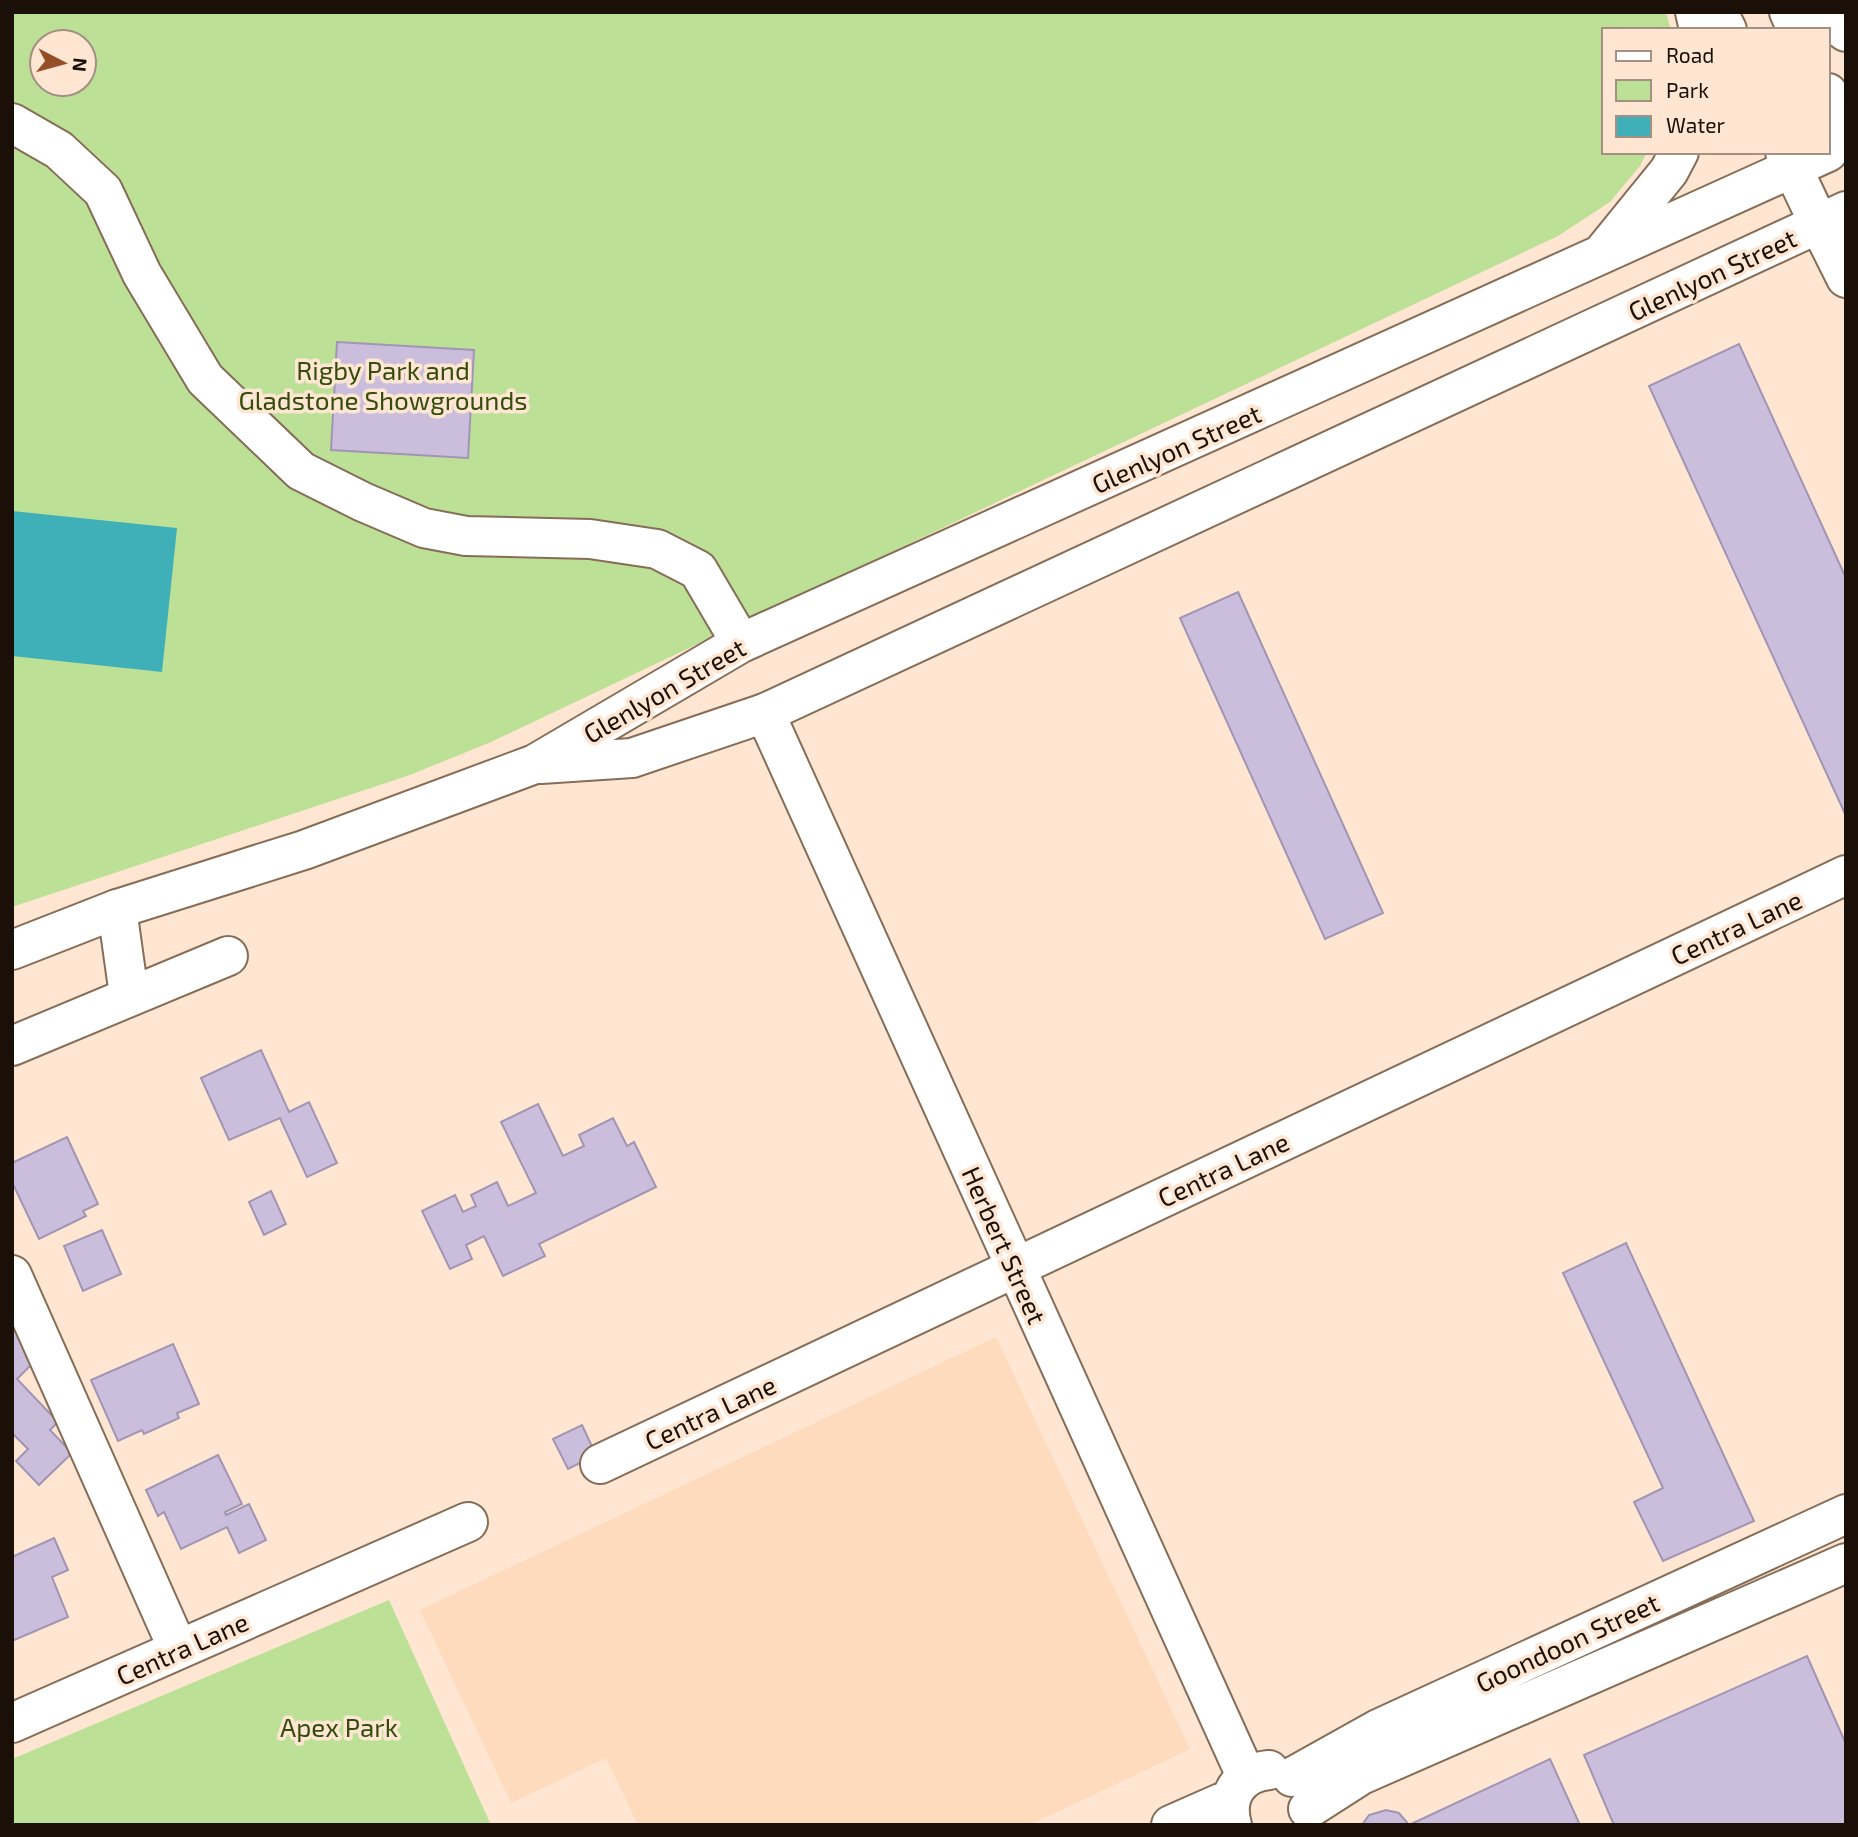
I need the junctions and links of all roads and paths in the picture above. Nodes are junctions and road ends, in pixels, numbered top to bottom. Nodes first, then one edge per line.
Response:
1 (1718, 12) edge
2 (1789, 12) edge
3 (1820, 12) edge
4 (1726, 28) edge
5 (1796, 28) edge
6 (1846, 32) edge
7 (1830, 97) edge
8 (12, 123) edge
9 (1846, 133) edge
10 (1846, 144) edge
11 (1830, 151) edge
12 (1678, 154) edge
13 (1818, 154) edge
14 (1788, 160) edge
15 (1832, 217) edge
16 (1598, 258) junction
17 (1846, 278) edge
18 (741, 643) junction
19 (765, 713) junction
20 (536, 764) junction
21 (1846, 875) edge
22 (117, 909) junction
23 (12, 950) edge
24 (228, 956) dead end
25 (129, 995) junction
26 (12, 1046) edge
27 (1015, 1266) junction
28 (12, 1275) edge
29 (600, 1464) dead end
30 (1846, 1514) edge
31 (468, 1522) dead end
32 (1846, 1563) edge
33 (178, 1649) junction
34 (12, 1723) edge
35 (1236, 1800) edge
36 (1302, 1804) edge
37 (1171, 1825) edge

1 - 4 main road
2 - 5 main road
3 - 6 main road
7 - 9 main road
8 - 18 main road
10 - 11 main road, Glenlyon Street
12 - 16 main road
13 - 14 main road, Glenlyon Street
14 - 15 main road
14 - 16 main road, Glenlyon Street
15 - 17 main road
15 - 19 main road, Glenlyon Street
16 - 18 main road, Glenlyon Street
18 - 20 main road, Glenlyon Street
19 - 20 main road, Glenlyon Street
19 - 27 main road, Herbert Street
20 - 22 main road, Glenlyon Street
21 - 27 main road, Centra Lane
22 - 23 main road, Glenlyon Street
22 - 25 main road
24 - 25 main road
25 - 26 main road
27 - 29 main road, Centra Lane
27 - 35 main road, Herbert Street
28 - 33 main road
30 - 36 main road, Goondoon Street
31 - 33 main road, Centra Lane
32 - 36 main road, Goondoon Street
33 - 34 main road, Centra Lane
35 - 36 main road
35 - 37 main road

